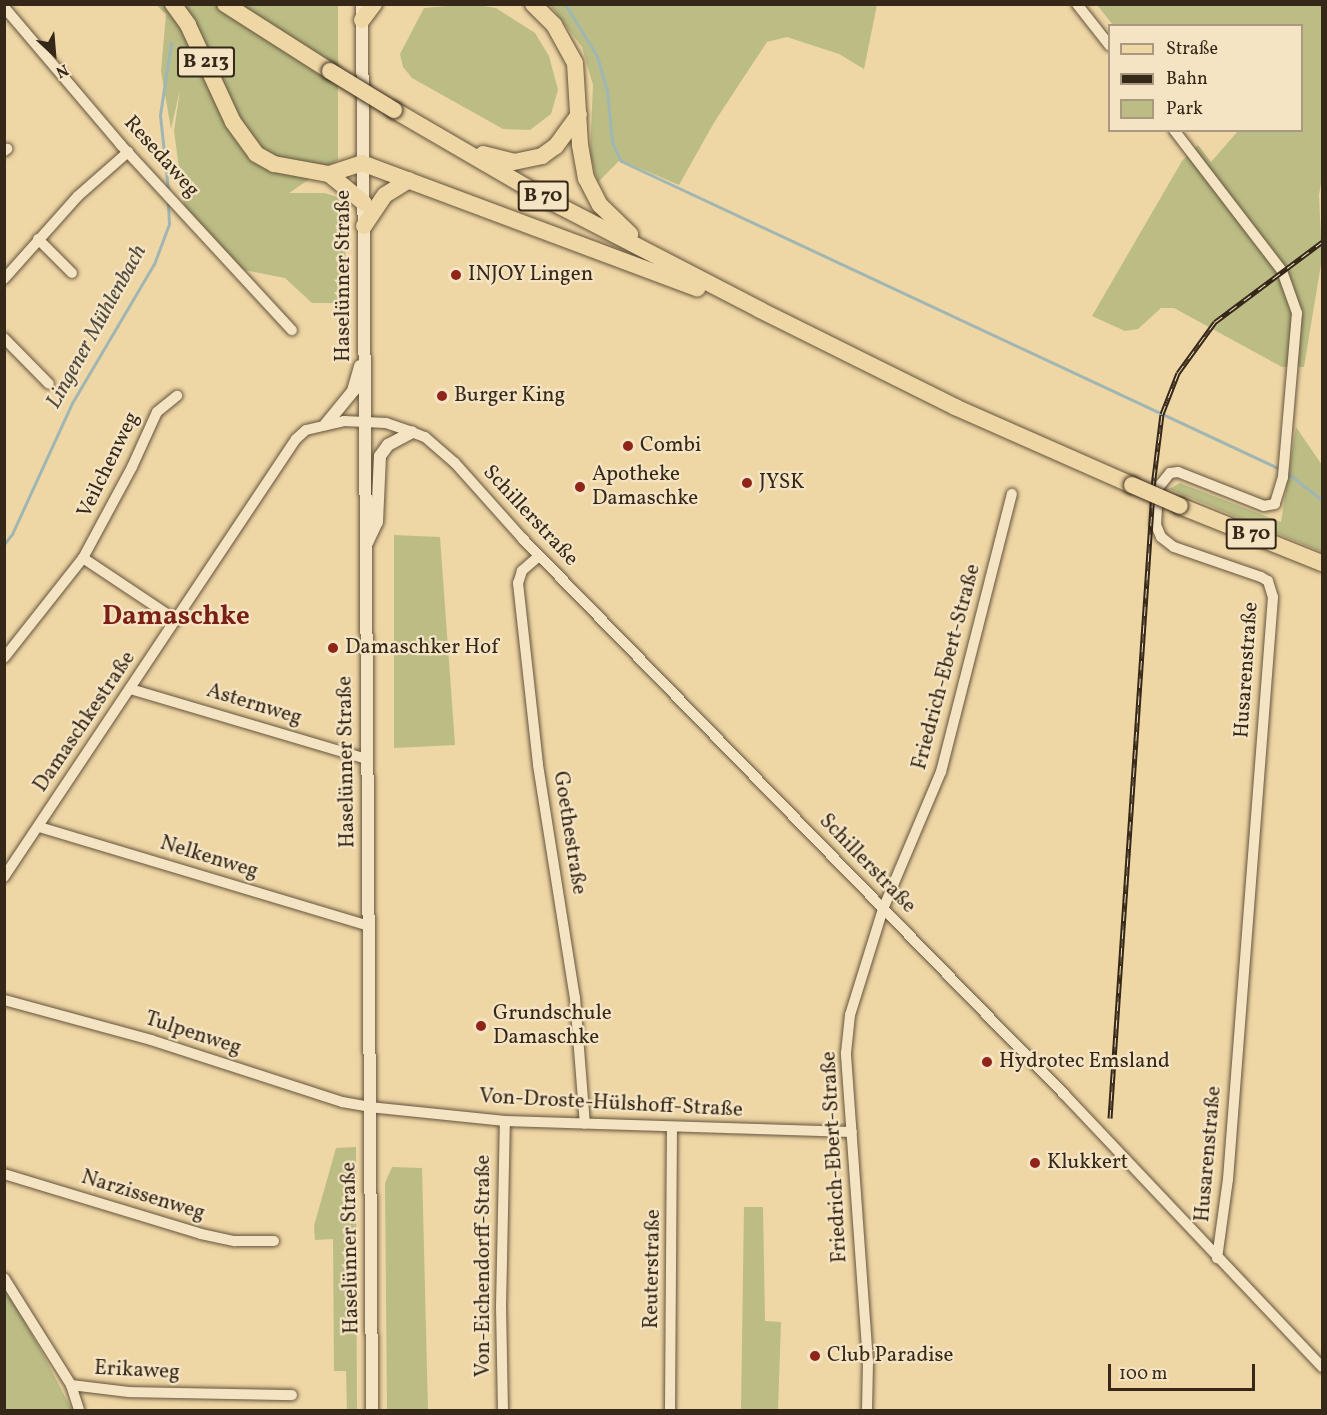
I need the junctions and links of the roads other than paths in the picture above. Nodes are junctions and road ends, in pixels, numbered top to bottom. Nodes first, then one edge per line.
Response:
1 (173, 4) edge
2 (225, 4) edge
3 (374, 4) edge
4 (533, 4) edge
5 (1077, 4) edge
6 (4, 7) edge
7 (362, 12) edge
8 (1108, 43) edge
9 (579, 113) junction
10 (1175, 132) edge
11 (435, 134) junction
12 (128, 152) junction
13 (362, 162) junction
14 (329, 174) junction
15 (409, 180) junction
16 (364, 204) junction
17 (364, 226) junction
18 (38, 239) junction
19 (652, 255) junction
20 (8, 266) edge
21 (72, 273) dead end
22 (4, 279) edge
23 (760, 310) junction
24 (292, 330) dead end
25 (4, 338) edge
26 (364, 351) junction
27 (49, 384) dead end
28 (177, 396) dead end
29 (365, 421) junction
30 (326, 424) junction
31 (412, 432) junction
32 (1012, 494) dead end
33 (365, 547) junction
34 (539, 556) junction
35 (83, 558) junction
36 (1323, 563) edge
37 (176, 620) junction
38 (4, 658) edge
39 (130, 689) junction
40 (367, 759) junction
41 (39, 827) junction
42 (4, 877) edge
43 (883, 909) junction
44 (368, 926) junction
45 (4, 999) edge
46 (369, 1107) junction
47 (505, 1121) junction
48 (585, 1124) junction
49 (672, 1128) junction
50 (852, 1132) junction
51 (4, 1174) edge
52 (274, 1241) dead end
53 (1217, 1258) junction
54 (4, 1278) edge
55 (1323, 1367) edge
56 (71, 1385) junction
57 (292, 1395) dead end
58 (79, 1410) edge
59 (372, 1410) edge
60 (503, 1410) edge
61 (670, 1410) edge
62 (867, 1410) edge

1 - 14 main road, B 213
2 - 11 main road, B 70, bridge
3 - 7 main road
4 - 9 main road
5 - 8 street
6 - 12 street, Resedaweg
7 - 13 street, Haselünner Straße
9 - 11 main road
9 - 19 main road
10 - 53 street, Husarenstraße
11 - 19 main road, B 70
12 - 18 street
12 - 24 street, Resedaweg
13 - 14 main road
13 - 15 main road, B 70
13 - 16 street, Haselünner Straße
14 - 16 main road
15 - 17 main road
15 - 23 main road, B 70
16 - 17 street, Haselünner Straße
17 - 26 street, Haselünner Straße
18 - 20 street
18 - 21 street
19 - 23 main road, B 70
20 - 22 street
23 - 36 main road, B 70, bridge
25 - 27 street
26 - 29 street, Haselünner Straße
26 - 30 street
28 - 35 street, Veilchenweg
29 - 30 street, Damaschkestraße
29 - 31 street, Schillerstraße
29 - 33 street, Haselünner Straße
30 - 37 street, Damaschkestraße
31 - 33 street
31 - 34 street, Schillerstraße
32 - 43 street, Friedrich-Ebert-Straße
33 - 40 street, Haselünner Straße
34 - 43 street, Schillerstraße
34 - 48 street, Goethestraße
35 - 37 street
35 - 38 street, Veilchenweg
37 - 39 street, Damaschkestraße
39 - 40 street, Asternweg
39 - 41 street, Damaschkestraße
40 - 44 street, Haselünner Straße
41 - 42 street, Damaschkestraße
41 - 44 street, Nelkenweg
43 - 50 street, Friedrich-Ebert-Straße
43 - 53 street, Schillerstraße
44 - 46 street, Haselünner Straße
45 - 46 street, Tulpenweg
46 - 47 street, Von-Droste-Hülshoff-Straße
46 - 59 street, Haselünner Straße
47 - 48 street, Von-Droste-Hülshoff-Straße
47 - 60 street, Von-Eichendorff-Straße
48 - 49 street, Von-Droste-Hülshoff-Straße
49 - 50 street, Von-Droste-Hülshoff-Straße
49 - 61 street, Reuterstraße
50 - 62 street, Friedrich-Ebert-Straße
51 - 52 street, Narzissenweg
53 - 55 street, Schillerstraße
54 - 56 street, Erikaweg
56 - 57 street, Erikaweg
56 - 58 street

